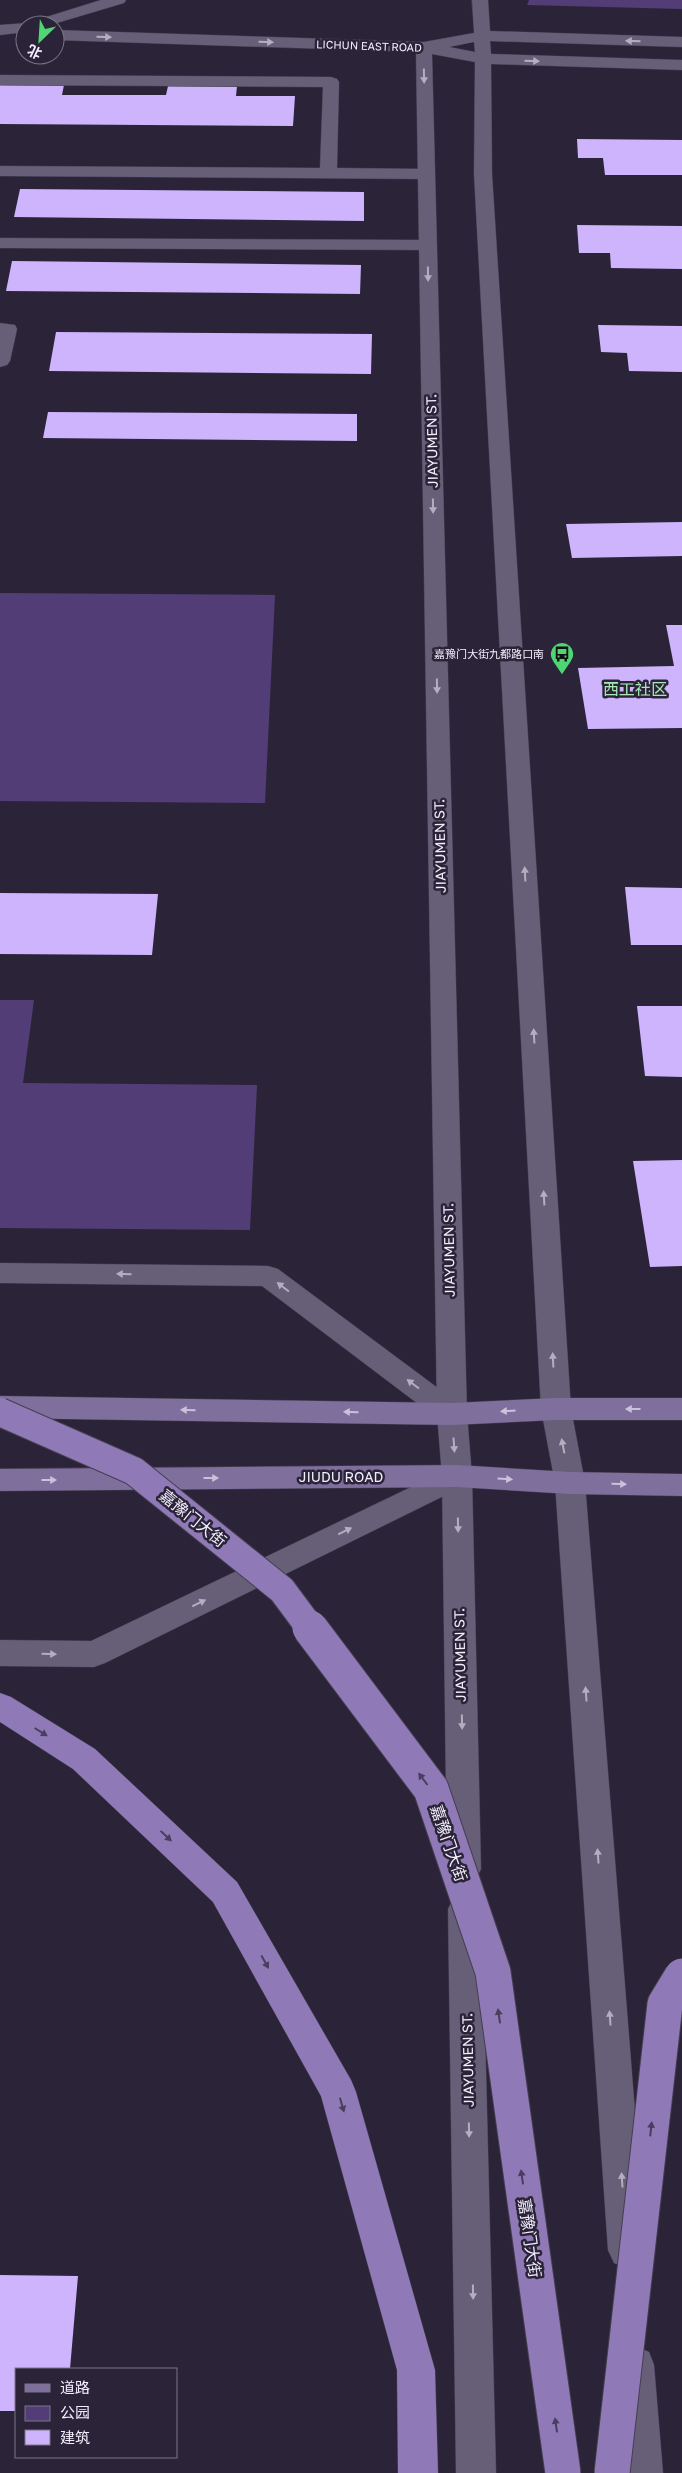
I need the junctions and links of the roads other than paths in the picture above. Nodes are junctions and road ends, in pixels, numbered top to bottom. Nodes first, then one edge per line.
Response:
1 (118, 0) edge
2 (480, 0) edge
3 (65, 16) edge
4 (15, 29) edge
5 (0, 31) edge
6 (15, 33) edge
7 (65, 35) edge
8 (482, 36) junction
9 (682, 42) edge
10 (434, 45) junction
11 (484, 59) junction
12 (682, 65) edge
13 (0, 80) edge
14 (0, 172) edge
15 (328, 174) junction
16 (426, 174) junction
17 (0, 243) edge
18 (428, 245) junction
19 (0, 329) edge
20 (0, 360) edge
21 (0, 1273) edge
22 (0, 1407) edge
23 (556, 1409) junction
24 (682, 1409) edge
25 (0, 1412) edge
26 (452, 1414) junction
27 (457, 1476) junction
28 (0, 1480) edge
29 (570, 1483) junction
30 (682, 1485) edge
31 (0, 1653) edge
32 (0, 1706) edge
33 (682, 1976) edge
34 (418, 2473) edge
35 (476, 2473) edge
36 (563, 2473) edge
37 (612, 2473) edge
38 (643, 2473) edge

1 - 3 main road
2 - 8 main road
4 - 5 main road
5 - 6 main road
7 -> 10 main road, LICHUN EAST ROAD
9 -> 8 main road, LICHUN EAST ROAD
8 - 10 main road, LICHUN EAST ROAD
8 - 11 main road
10 - 11 main road, LICHUN EAST ROAD
10 -> 16 main road, JIAYUMEN ST.
11 -> 12 main road, LICHUN EAST ROAD
23 -> 11 main road
13 - 15 main road
14 - 15 main road
15 - 16 main road
16 - 18 main road, JIAYUMEN ST.
17 - 18 main road
18 -> 26 main road, JIAYUMEN ST.
19 - 20 main road
26 -> 21 main road
26 -> 22 main road
24 -> 23 main road
23 -> 26 main road
29 -> 23 main road
36 -> 25 highway, 嘉豫门大街, bridge
26 -> 27 main road, JIAYUMEN ST.
28 -> 27 main road, JIUDU ROAD
27 -> 29 main road, JIUDU ROAD
31 -> 27 main road
27 -> 35 main road, JIAYUMEN ST.
29 -> 30 main road, JIUDU ROAD
38 -> 29 main road
32 -> 34 highway
37 -> 33 highway, bridge

